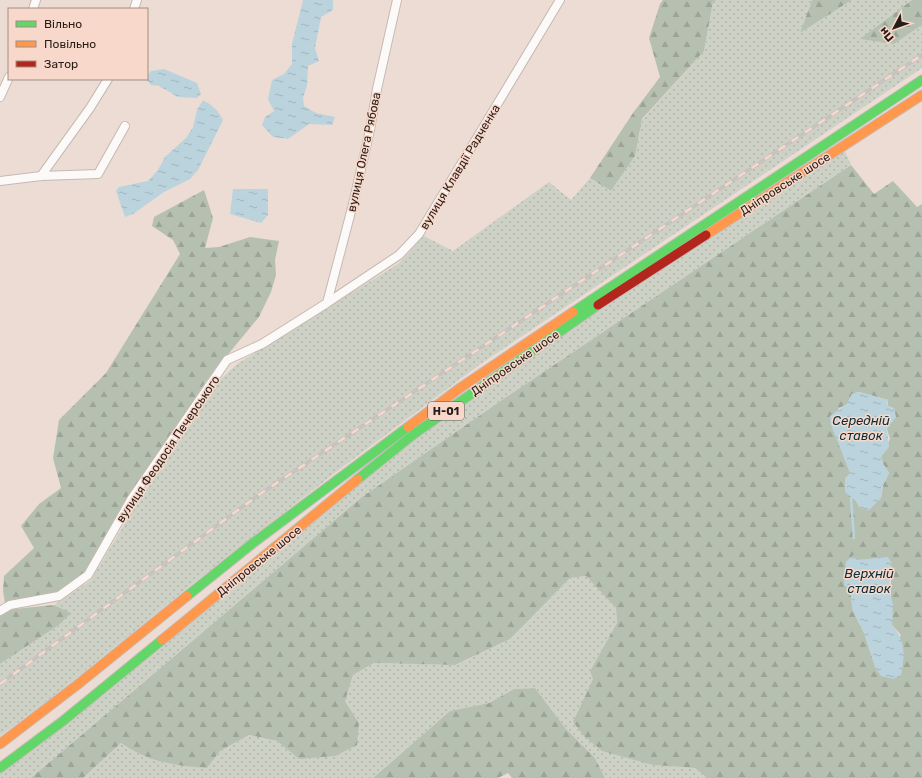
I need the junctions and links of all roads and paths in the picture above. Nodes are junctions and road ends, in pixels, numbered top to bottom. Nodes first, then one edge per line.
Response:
1 (397, 0) edge
2 (560, 0) edge
3 (8, 79) edge
4 (107, 80) edge
5 (922, 80) edge
6 (922, 96) edge
7 (0, 97) edge
8 (125, 126) dead end
9 (41, 176) junction
10 (0, 181) edge
11 (327, 303) junction
12 (0, 611) edge
13 (0, 744) edge
14 (0, 768) edge

1 - 11 street, вулиця Олега Рябова
2 - 11 street, вулиця Клавдії Радченка
3 - 7 street
4 - 9 street
5 - 13 main road, Дніпровське шосе / Н-01
6 - 14 main road, Дніпровське шосе / Н-01
8 - 9 street
9 - 10 street
11 - 12 street, вулиця Феодосія Печерського

